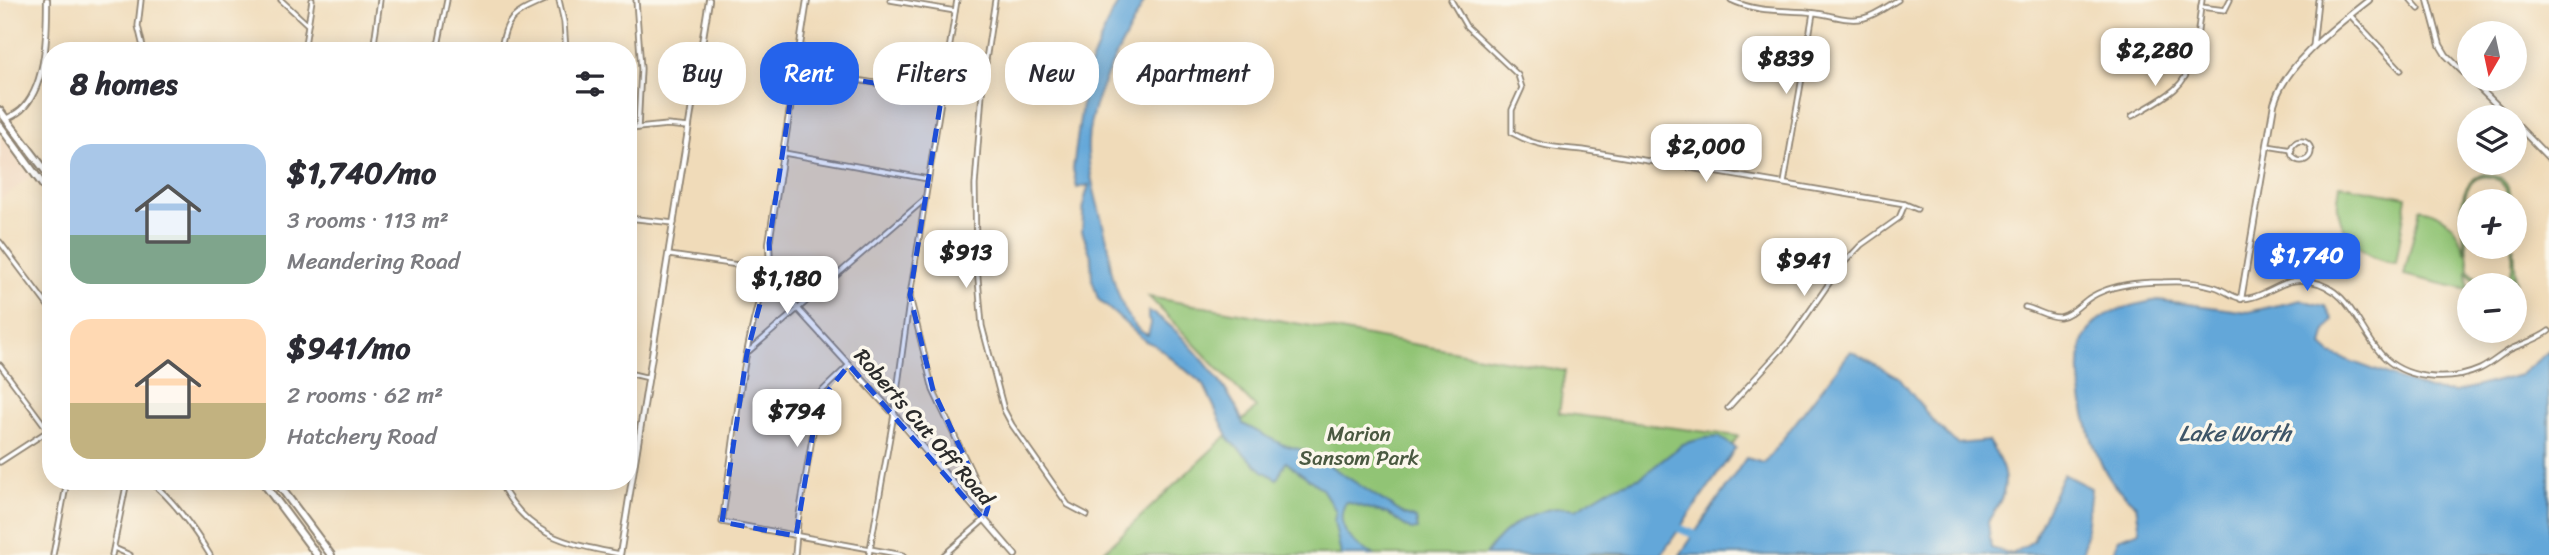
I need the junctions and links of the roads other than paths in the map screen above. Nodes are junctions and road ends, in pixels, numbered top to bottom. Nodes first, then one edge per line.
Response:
1 (47, 0) edge
2 (141, 0) edge
3 (281, 0) edge
4 (312, 0) edge
5 (380, 0) edge
6 (447, 0) edge
7 (544, 0) edge
8 (559, 0) edge
9 (636, 0) edge
10 (709, 0) edge
11 (807, 0) edge
12 (890, 0) edge
13 (957, 0) edge
14 (995, 0) edge
15 (1451, 0) edge
16 (1731, 0) edge
17 (1898, 0) edge
18 (2202, 0) edge
19 (2230, 0) edge
20 (2319, 0) edge
21 (2369, 0) edge
22 (2411, 0) edge
23 (2428, 0) edge
24 (2201, 7) junction
25 (2419, 9) dead end
26 (955, 11) junction
27 (1813, 13) junction
28 (2350, 15) junction
29 (307, 24) junction
30 (45, 42) edge
31 (142, 42) edge
32 (305, 42) edge
33 (374, 42) edge
34 (439, 42) edge
35 (503, 42) edge
36 (565, 42) edge
37 (800, 42) edge
38 (950, 42) edge
39 (989, 42) edge
40 (2312, 50) junction
41 (42, 62) edge
42 (2457, 66) edge
43 (2401, 70) dead end
44 (2483, 91) edge
45 (790, 105) edge
46 (940, 105) edge
47 (982, 105) edge
48 (2497, 105) edge
49 (0, 111) edge
50 (2132, 116) dead end
51 (6, 119) junction
52 (0, 126) edge
53 (689, 127) junction
54 (638, 128) joint
55 (2527, 135) edge
56 (2267, 146) junction
57 (2292, 150) junction
58 (784, 153) junction
59 (2549, 158) edge
60 (42, 166) edge
61 (928, 179) junction
62 (42, 184) edge
63 (1783, 184) junction
64 (925, 199) junction
65 (1905, 204) junction
66 (1917, 209) dead end
67 (637, 219) edge
68 (674, 223) junction
69 (0, 242) edge
70 (669, 255) junction
71 (770, 266) junction
72 (910, 295) junction
73 (42, 298) edge
74 (2241, 299) junction
75 (2025, 307) dead end
76 (798, 309) junction
77 (2549, 331) edge
78 (747, 353) junction
79 (0, 365) edge
80 (849, 365) junction
81 (637, 375) edge
82 (649, 378) junction
83 (1728, 408) dead end
84 (894, 414) junction
85 (42, 421) edge
86 (42, 435) edge
87 (637, 451) edge
88 (0, 462) edge
89 (65, 490) edge
90 (125, 490) edge
91 (159, 490) edge
92 (269, 490) edge
93 (283, 490) edge
94 (504, 490) edge
95 (631, 490) edge
96 (1087, 515) dead end
97 (984, 520) junction
98 (796, 536) junction
99 (114, 548) junction
100 (870, 549) junction
101 (53, 555) edge
102 (112, 555) edge
103 (130, 555) edge
104 (210, 555) edge
105 (317, 555) edge
106 (331, 555) edge
107 (620, 555) edge
108 (795, 555) edge
109 (869, 555) edge
110 (903, 555) edge
111 (944, 555) edge
112 (1014, 555) edge

1 - 30 street
2 - 31 street
3 - 29 street
4 - 29 street
5 - 33 street
6 - 34 street
7 - 35 street
8 - 36 street
9 - 54 street
10 - 53 street
11 - 37 street
12 - 26 street
13 - 26 street
14 - 39 street
15 - 63 street
16 - 27 street
17 - 27 street
18 - 24 street
19 - 24 street
20 - 40 street
21 - 28 street
22 - 25 street
23 - 42 street
24 - 50 street
26 - 38 street
27 - 63 street
28 - 40 street
28 - 43 street
29 - 32 street
40 - 56 street
41 - 51 street
44 - 48 street
45 - 58 street
46 - 61 street
47 - 96 street
49 - 51 main road
51 - 60 main road
52 - 62 main road
53 - 54 street
53 - 68 street
55 - 59 street
56 - 57 street
56 - 74 street
57 - 57 street
58 - 61 street
58 - 71 street
61 - 64 street
63 - 65 street
64 - 72 street
64 - 76 street
65 - 66 street
65 - 83 street
67 - 68 street
68 - 70 street
69 - 73 street
70 - 71 street
70 - 82 street
71 - 76 street, Roberts Cut Off Road
71 - 78 street
72 - 84 street
72 - 97 street
74 - 75 street
74 - 77 street
76 - 78 street
76 - 80 street, Roberts Cut Off Road
78 - 98 street
79 - 85 street
80 - 84 street, Roberts Cut Off Road
80 - 98 street
81 - 82 street
82 - 87 street
84 - 97 street, Roberts Cut Off Road
84 - 100 street
86 - 88 street
89 - 101 street
90 - 99 street
91 - 104 street
92 - 105 main road
93 - 106 main road
94 - 107 street
95 - 107 street
97 - 111 street
97 - 112 street, Roberts Cut Off Road
98 - 100 street
98 - 108 street
99 - 102 street
99 - 103 street
100 - 109 street
100 - 110 street

